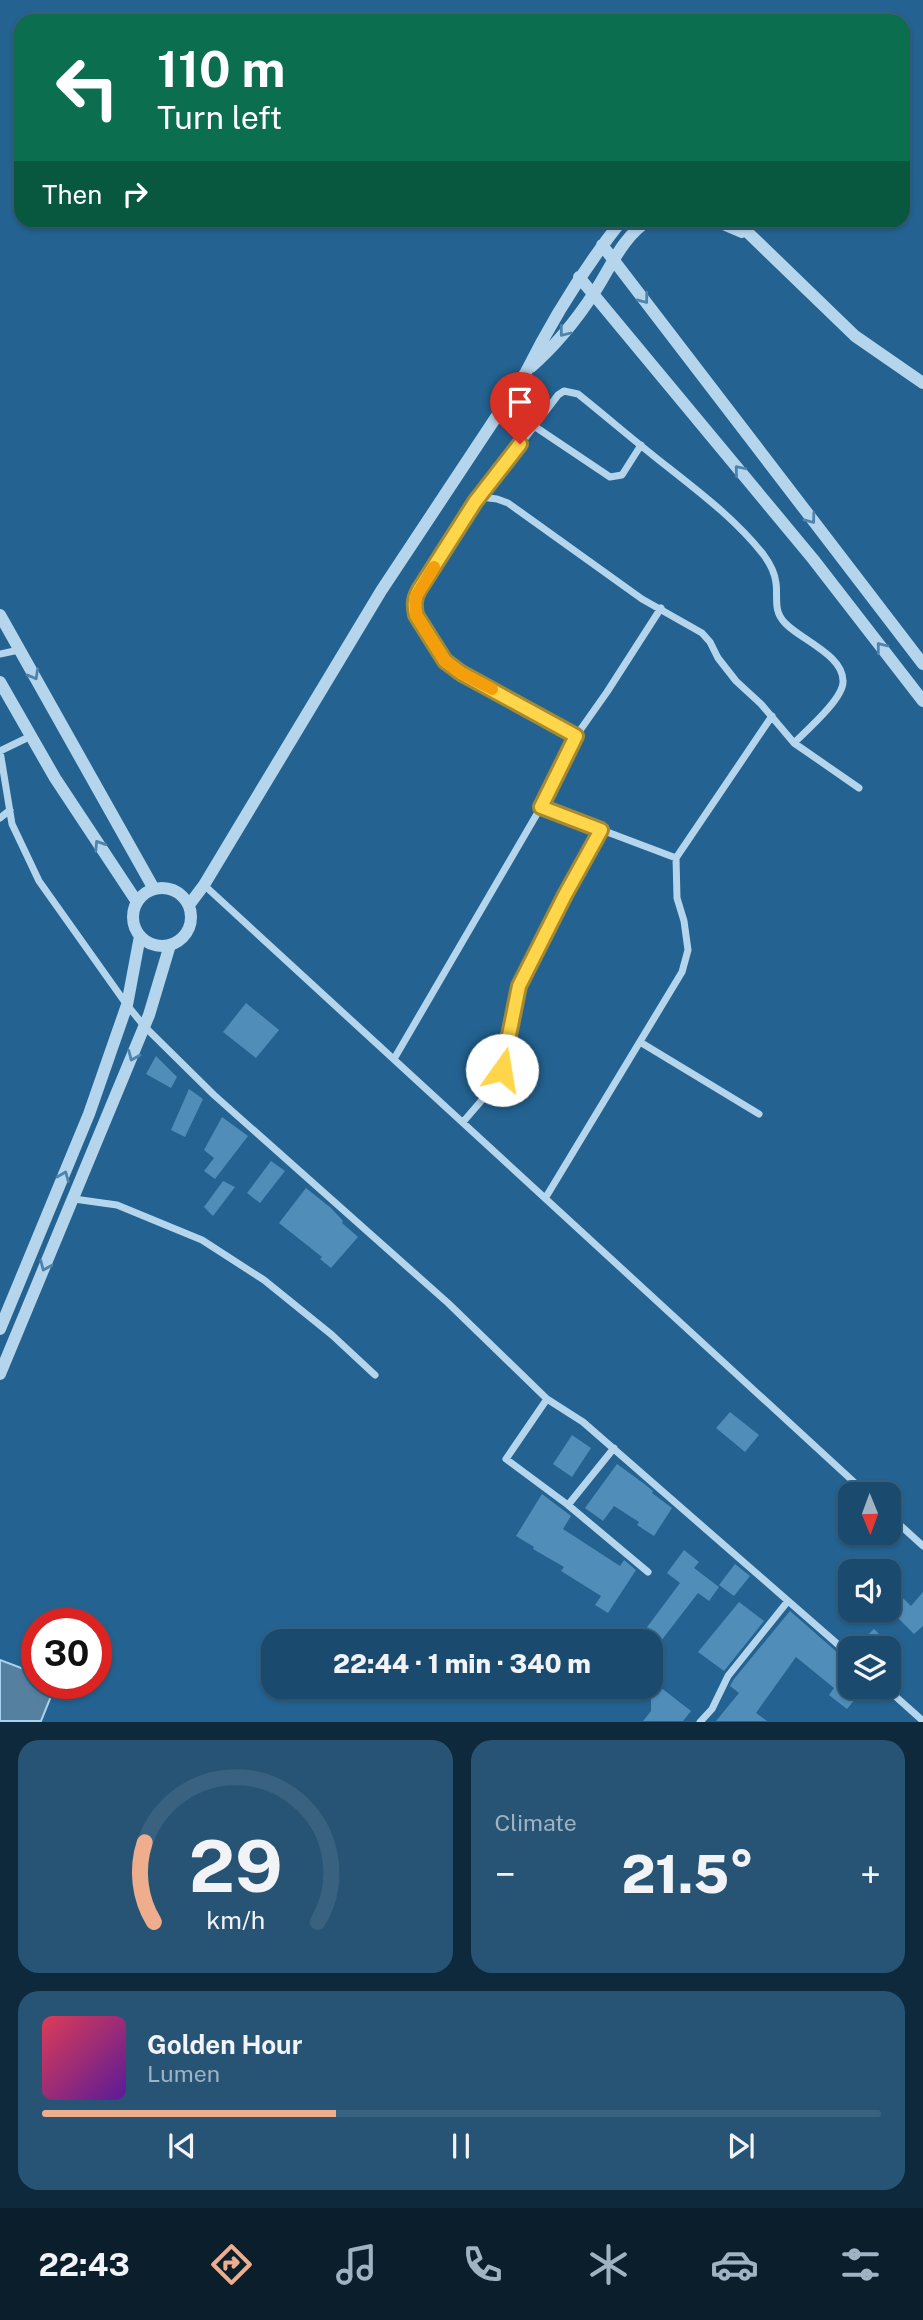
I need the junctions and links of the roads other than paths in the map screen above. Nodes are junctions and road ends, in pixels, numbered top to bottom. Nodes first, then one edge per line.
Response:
1 (616, 228) edge
2 (637, 228) edge
3 (734, 228) edge
4 (743, 228) edge
5 (749, 234) junction
6 (602, 245) junction
7 (613, 259) junction
8 (579, 277) junction
9 (593, 294) junction
10 (526, 372) junction
11 (923, 383) edge
12 (534, 426) junction
13 (640, 445) junction
14 (480, 497) junction
15 (660, 608) junction
16 (0, 615) edge
17 (19, 650) junction
18 (0, 654) edge
19 (923, 664) edge
20 (0, 682) edge
21 (923, 701) edge
22 (772, 716) junction
23 (31, 736) junction
24 (576, 736) junction
25 (794, 743) junction
26 (0, 751) edge
27 (859, 788) dead end
28 (541, 807) junction
29 (10, 810) junction
30 (0, 818) edge
31 (601, 830) junction
32 (676, 858) junction
33 (204, 885) junction
34 (154, 889) junction
35 (137, 902) junction
36 (189, 905) junction
37 (140, 936) junction
38 (170, 945) junction
39 (127, 1005) junction
40 (145, 1027) junction
41 (640, 1042) junction
42 (394, 1059) junction
43 (759, 1114) dead end
44 (463, 1122) junction
45 (545, 1197) junction
46 (74, 1199) junction
47 (0, 1329) edge
48 (0, 1374) edge
49 (375, 1375) dead end
50 (547, 1399) junction
51 (614, 1448) junction
52 (854, 1482) edge
53 (568, 1505) junction
54 (901, 1526) edge
55 (923, 1546) edge
56 (648, 1572) dead end
57 (788, 1601) junction
58 (838, 1645) edge
59 (898, 1699) edge
60 (700, 1721) edge
61 (923, 1721) edge

1 - 6 street
2 - 7 street
3 - 5 street
4 - 5 street
5 - 11 street
6 - 7 street
6 - 8 street
7 - 9 street
7 -> 19 street
8 - 9 street
8 - 10 street
9 -> 10 street
21 -> 9 street
10 - 33 street
12 - 13 street
12 - 13 street
12 - 14 street
13 - 25 street
14 - 15 street
14 - 24 street
15 - 22 street
15 - 24 street
16 - 17 street
17 - 18 street
17 -> 34 street
20 - 23 street
22 - 25 street
22 - 32 street
23 - 26 street
35 -> 23 street
24 - 28 street
25 - 27 street
26 - 29 street
28 - 31 street
28 - 42 street
29 - 30 street
29 - 39 street
31 - 32 street
31 - 44 street
32 - 41 street
33 - 36 street
33 - 42 street
34 - 35 street
34 - 36 street
35 - 37 street
36 - 38 street
37 - 38 street
37 - 39 street
38 - 40 street
39 - 40 street
47 -> 39 street
40 -> 46 street
40 - 50 street
41 - 43 street
41 - 45 street
42 - 44 street
44 - 45 street
45 - 52 street
46 -> 48 street
46 - 49 street
50 - 51 street
50 - 53 street
51 - 53 street
51 - 57 street
53 - 56 street
54 - 55 street
57 - 58 street
57 - 60 street
59 - 61 street

